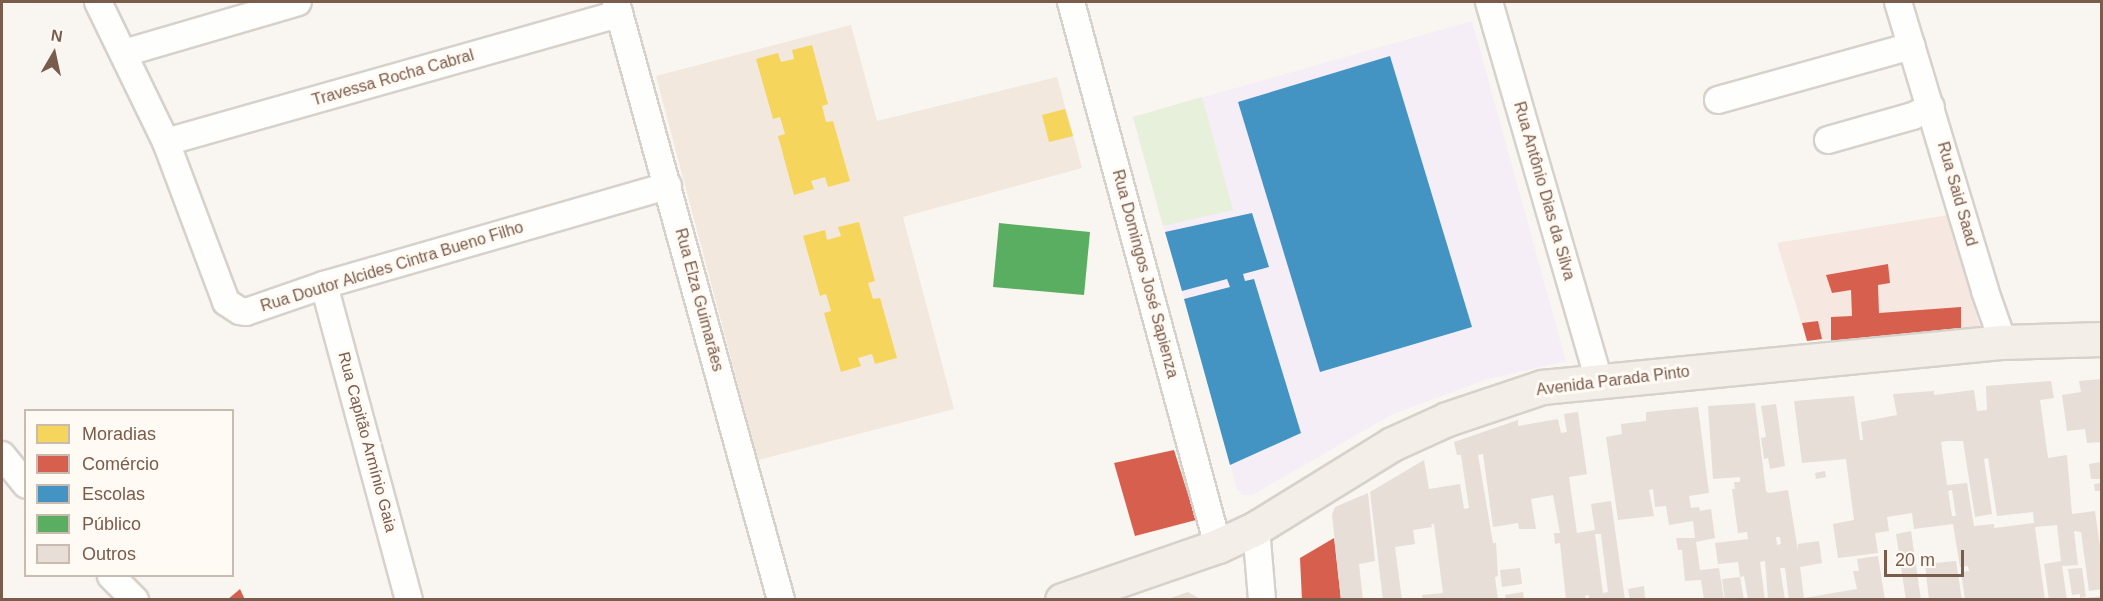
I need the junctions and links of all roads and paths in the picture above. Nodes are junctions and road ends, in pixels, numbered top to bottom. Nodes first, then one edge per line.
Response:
1 (98, 2) edge
2 (298, 2) edge
3 (1071, 2) edge
4 (1489, 2) edge
5 (1898, 2) edge
6 (618, 8) edge
7 (1912, 46) junction
8 (124, 53) junction
9 (1718, 100) dead end
10 (1931, 107) junction
11 (1828, 140) dead end
12 (166, 142) junction
13 (668, 186) junction
14 (324, 285) junction
15 (2102, 339) edge
16 (2003, 342) junction
17 (1599, 380) junction
18 (2, 455) edge
19 (24, 482) edge
20 (1256, 528) junction
21 (1218, 546) junction
22 (112, 577) edge
23 (135, 600) edge
24 (409, 600) edge
25 (781, 600) edge
26 (1062, 600) edge
27 (1262, 600) edge

1 - 8 street, Rua Doutor Alcides Cintra Bueno Filho
2 - 8 street
3 - 21 street, Rua Domingos José Sapienza
4 - 17 street, Rua Antônio Dias da Silva
5 - 7 street, Rua Said Saad
6 - 12 street, Travessa Rocha Cabral
6 - 13 street, Rua Elza Guimarães
7 - 9 street
7 - 10 street, Rua Said Saad
8 - 12 street, Rua Doutor Alcides Cintra Bueno Filho
10 - 11 street
10 - 16 street, Rua Said Saad
12 - 14 street, Rua Doutor Alcides Cintra Bueno Filho
13 - 14 street, Rua Doutor Alcides Cintra Bueno Filho
13 - 25 street, Rua Elza Guimarães
14 - 24 street, Rua Capitão Armínio Gaia
15 - 16 main road, Avenida Parada Pinto
16 - 17 main road, Avenida Parada Pinto
17 - 20 main road, Avenida Parada Pinto
18 - 19 street
20 - 21 main road, Avenida Parada Pinto
20 - 27 street
21 - 26 main road, Avenida Parada Pinto
22 - 23 street

